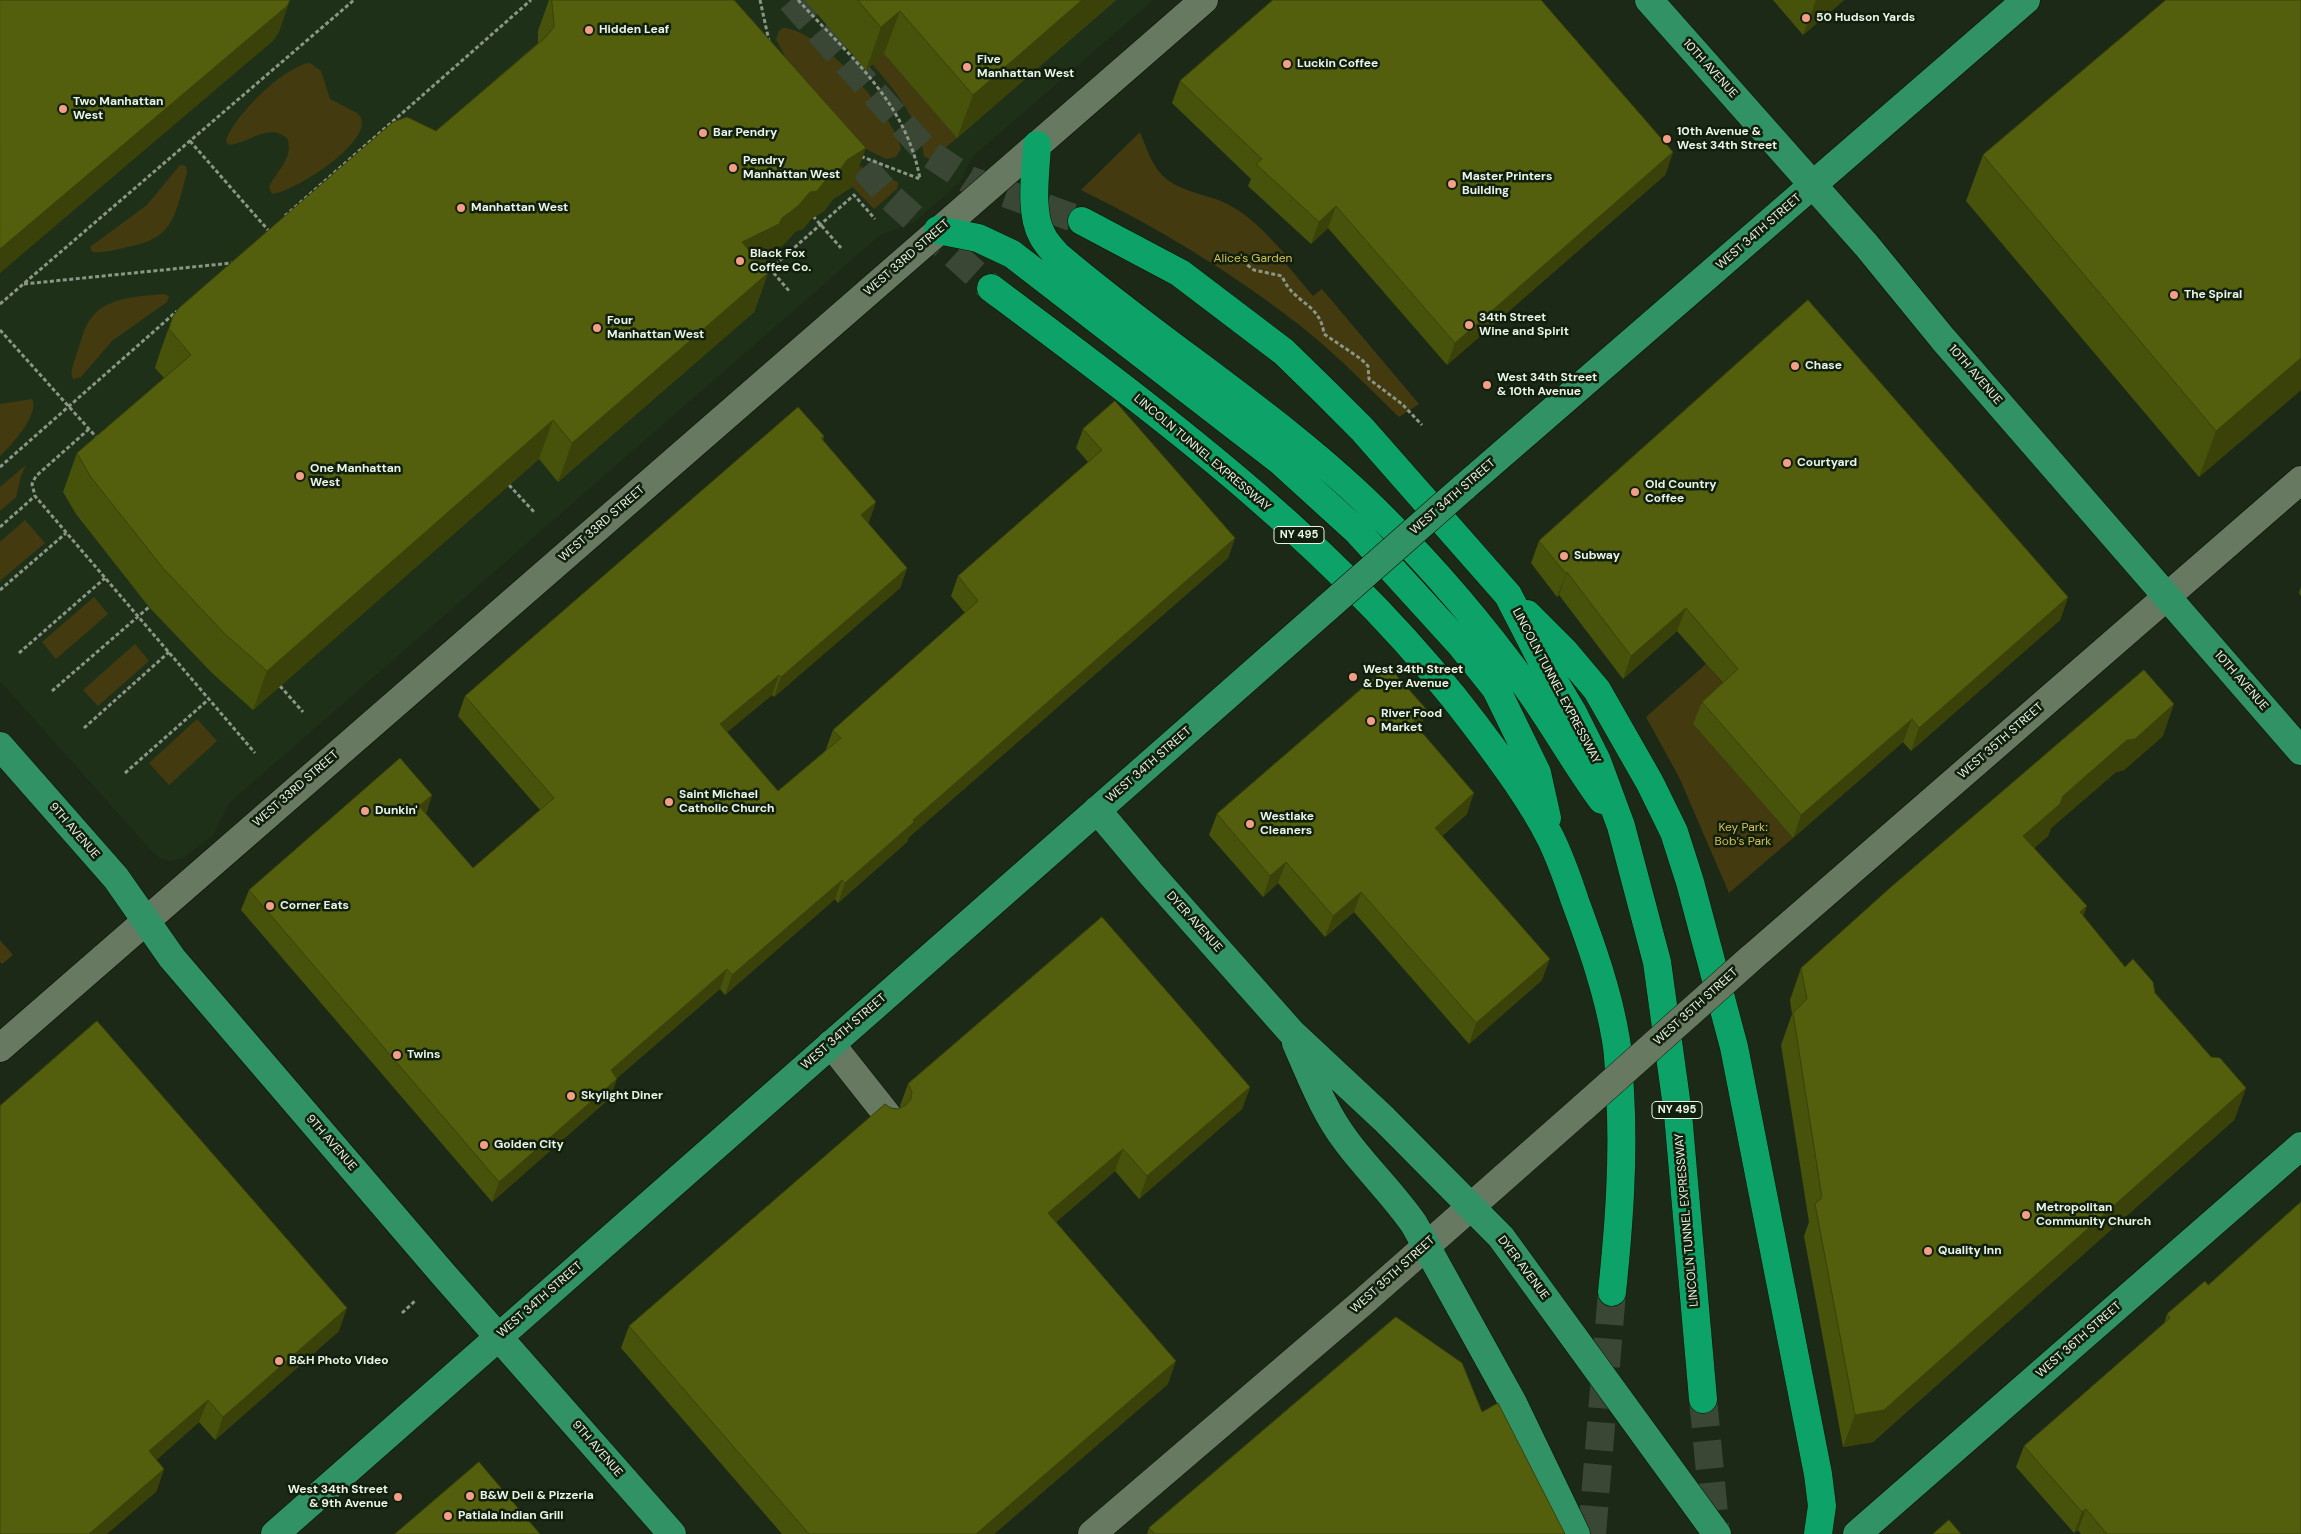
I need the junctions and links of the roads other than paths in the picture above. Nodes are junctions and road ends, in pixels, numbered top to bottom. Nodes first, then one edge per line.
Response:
1 (1204, 0) edge
2 (1649, 0) edge
3 (2026, 0) edge
4 (1038, 145) junction
5 (1813, 186) junction
6 (1082, 221) tunnel mouth
7 (938, 230) junction
8 (991, 288) tunnel mouth
9 (2301, 480) edge
10 (1508, 595) junction
11 (2167, 596) junction
12 (0, 746) edge
13 (2301, 751) edge
14 (1097, 810) junction
15 (1621, 826) junction
16 (1551, 838) junction
17 (146, 921) junction
18 (1292, 1033) junction
19 (831, 1044) junction
20 (0, 1048) edge
21 (888, 1116) edge
22 (2301, 1146) edge
23 (1471, 1205) junction
24 (1426, 1245) junction
25 (1612, 1292) tunnel mouth
26 (499, 1336) junction
27 (1703, 1399) tunnel mouth
28 (275, 1534) edge
29 (672, 1534) edge
30 (1092, 1534) edge
31 (1576, 1534) edge
32 (1717, 1534) edge
33 (1818, 1534) edge
34 (1857, 1534) edge

1 - 4 street, WEST 33RD STREET
2 - 5 main road, 10TH AVENUE
3 - 5 main road, WEST 34TH STREET
4 - 7 street, WEST 33RD STREET
4 - 15 highway
5 - 11 main road, 10TH AVENUE
5 - 14 main road, WEST 34TH STREET, bridge
6 - 10 highway, LINCOLN TUNNEL EXPRESSWAY / NY 495
7 - 16 highway
7 - 17 street, WEST 33RD STREET
8 - 16 highway, LINCOLN TUNNEL EXPRESSWAY / NY 495
9 - 11 street, WEST 35TH STREET
10 - 15 highway, LINCOLN TUNNEL EXPRESSWAY / NY 495
10 - 33 highway
11 - 13 main road, 10TH AVENUE
11 - 23 street, WEST 35TH STREET, bridge
12 - 17 main road, 9TH AVENUE
14 - 18 main road, DYER AVENUE
14 - 19 main road, WEST 34TH STREET
15 - 27 highway, LINCOLN TUNNEL EXPRESSWAY / NY 495
16 - 25 highway, LINCOLN TUNNEL EXPRESSWAY / NY 495
17 - 20 street, WEST 33RD STREET
17 - 26 main road, 9TH AVENUE
18 - 23 main road, DYER AVENUE
18 - 24 main road, DYER AVENUE
19 - 21 street
19 - 26 main road, WEST 34TH STREET
22 - 34 main road, WEST 36TH STREET
23 - 24 street, WEST 35TH STREET
23 - 32 main road, DYER AVENUE
24 - 30 street, WEST 35TH STREET
24 - 31 main road, DYER AVENUE
26 - 28 main road, WEST 34TH STREET
26 - 29 main road, 9TH AVENUE

